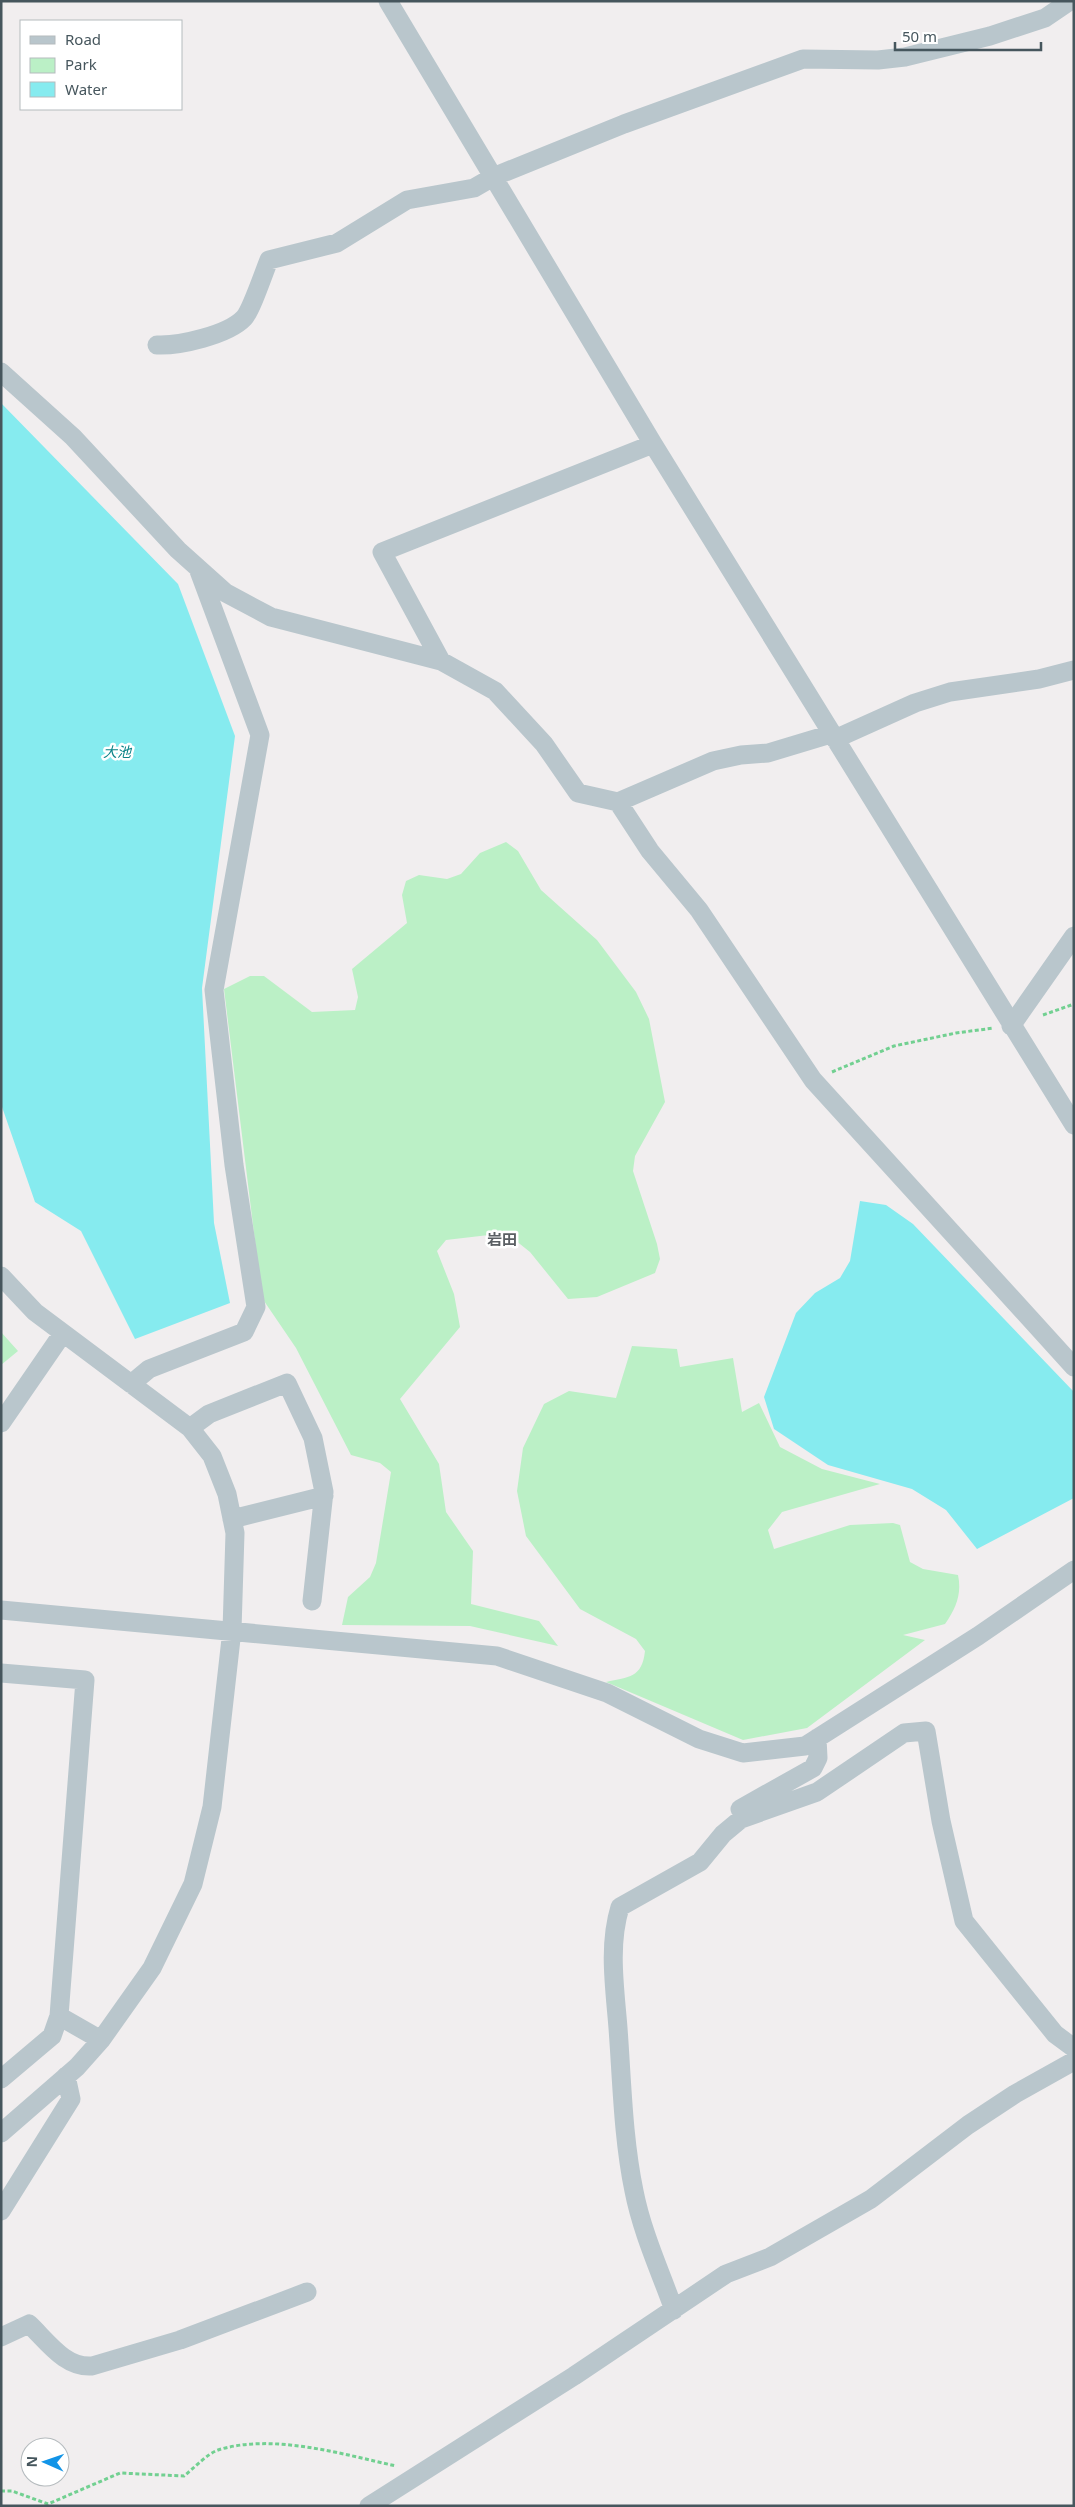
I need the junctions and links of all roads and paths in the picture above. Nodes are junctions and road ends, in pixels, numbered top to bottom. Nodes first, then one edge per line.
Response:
1 (388, 1) edge
2 (1070, 1) edge
3 (493, 177) junction
4 (156, 346) dead end
5 (1, 372) edge
6 (653, 444) junction
7 (198, 568) junction
8 (441, 661) junction
9 (1074, 670) edge
10 (833, 737) junction
11 (618, 802) junction
12 (1074, 936) edge
13 (1011, 1026) junction
14 (813, 1080) junction
15 (1074, 1125) edge
16 (1, 1276) edge
17 (62, 1332) junction
18 (1074, 1367) edge
19 (131, 1384) junction
20 (1, 1423) edge
21 (190, 1428) junction
22 (324, 1496) junction
23 (232, 1519) junction
24 (1074, 1570) edge
25 (312, 1601) dead end
26 (1, 1610) edge
27 (232, 1630) junction
28 (1, 1672) edge
29 (817, 1738) junction
30 (733, 1826) junction
31 (59, 2016) junction
32 (101, 2040) junction
33 (1074, 2048) edge
34 (1074, 2061) edge
35 (66, 2076) junction
36 (1, 2079) edge
37 (1, 2133) edge
38 (1, 2211) edge
39 (308, 2292) dead end
40 (674, 2310) junction
41 (1, 2337) edge
42 (424, 2472) junction
43 (1, 2491) edge
44 (369, 2506) edge

1 - 3 street
2 - 3 street
3 - 4 street
3 - 6 street
5 - 7 street
6 - 8 street
6 - 10 street
7 - 8 street
7 - 19 street
8 - 11 street
9 - 10 street
10 - 11 street
10 - 13 street
11 - 14 street
12 - 13 street
13 - 14 path
13 - 15 street
14 - 18 street
16 - 17 street
17 - 19 street
17 - 20 street
19 - 21 street
21 - 22 street
21 - 23 street
22 - 23 street
22 - 25 street
23 - 27 street
24 - 29 street
26 - 27 street
27 - 29 street
27 - 32 street
28 - 31 street
29 - 30 street
30 - 33 street
30 - 40 street
31 - 32 street
31 - 36 street
32 - 35 street
34 - 40 street
35 - 37 street
35 - 38 street
39 - 41 street
40 - 42 street
42 - 43 path
42 - 44 street

